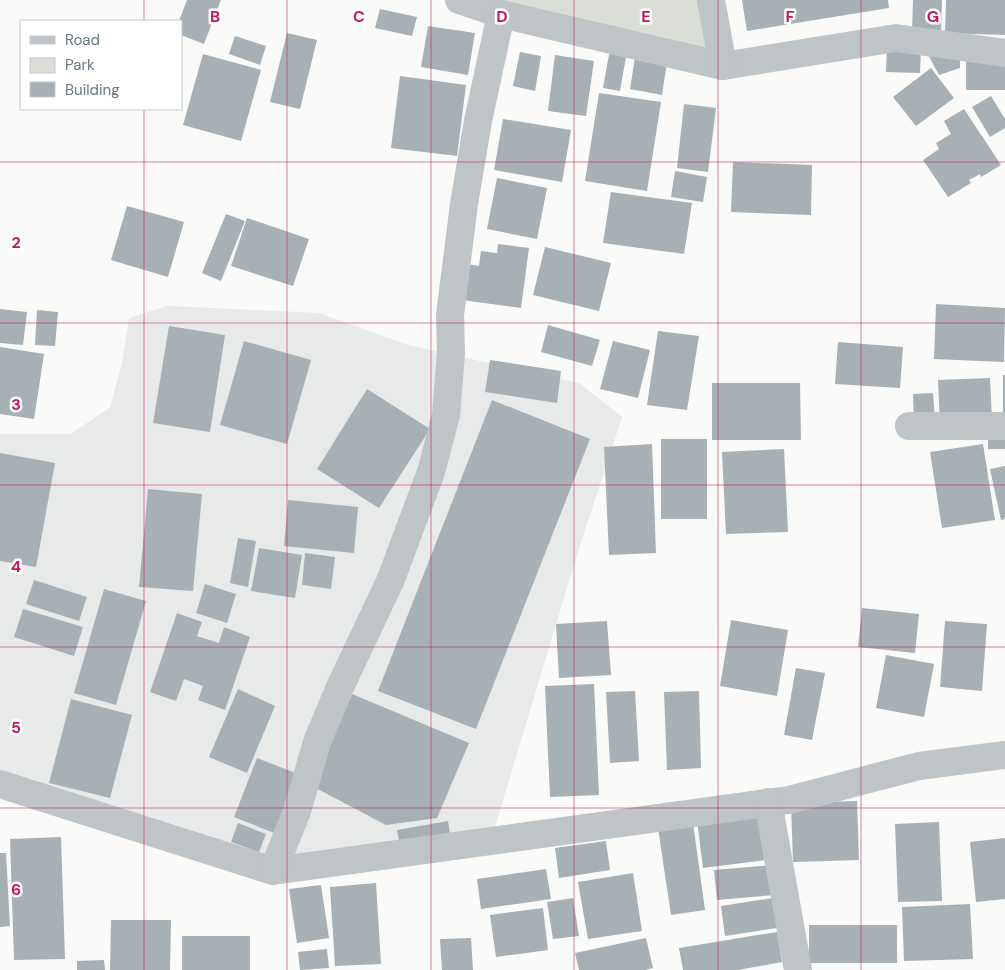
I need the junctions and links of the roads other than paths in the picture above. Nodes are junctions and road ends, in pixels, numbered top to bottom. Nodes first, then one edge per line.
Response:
1 (459, 0) edge
2 (711, 0) edge
3 (500, 14) junction
4 (1005, 52) edge
5 (723, 66) junction
6 (909, 426) dead end
7 (1005, 426) edge
8 (1005, 755) edge
9 (0, 784) edge
10 (768, 802) junction
11 (273, 871) junction
12 (798, 970) edge

1 - 3 street
2 - 5 street
3 - 5 street
3 - 11 street
4 - 5 street
6 - 7 street
8 - 10 street
9 - 11 street
10 - 11 street
10 - 12 street

